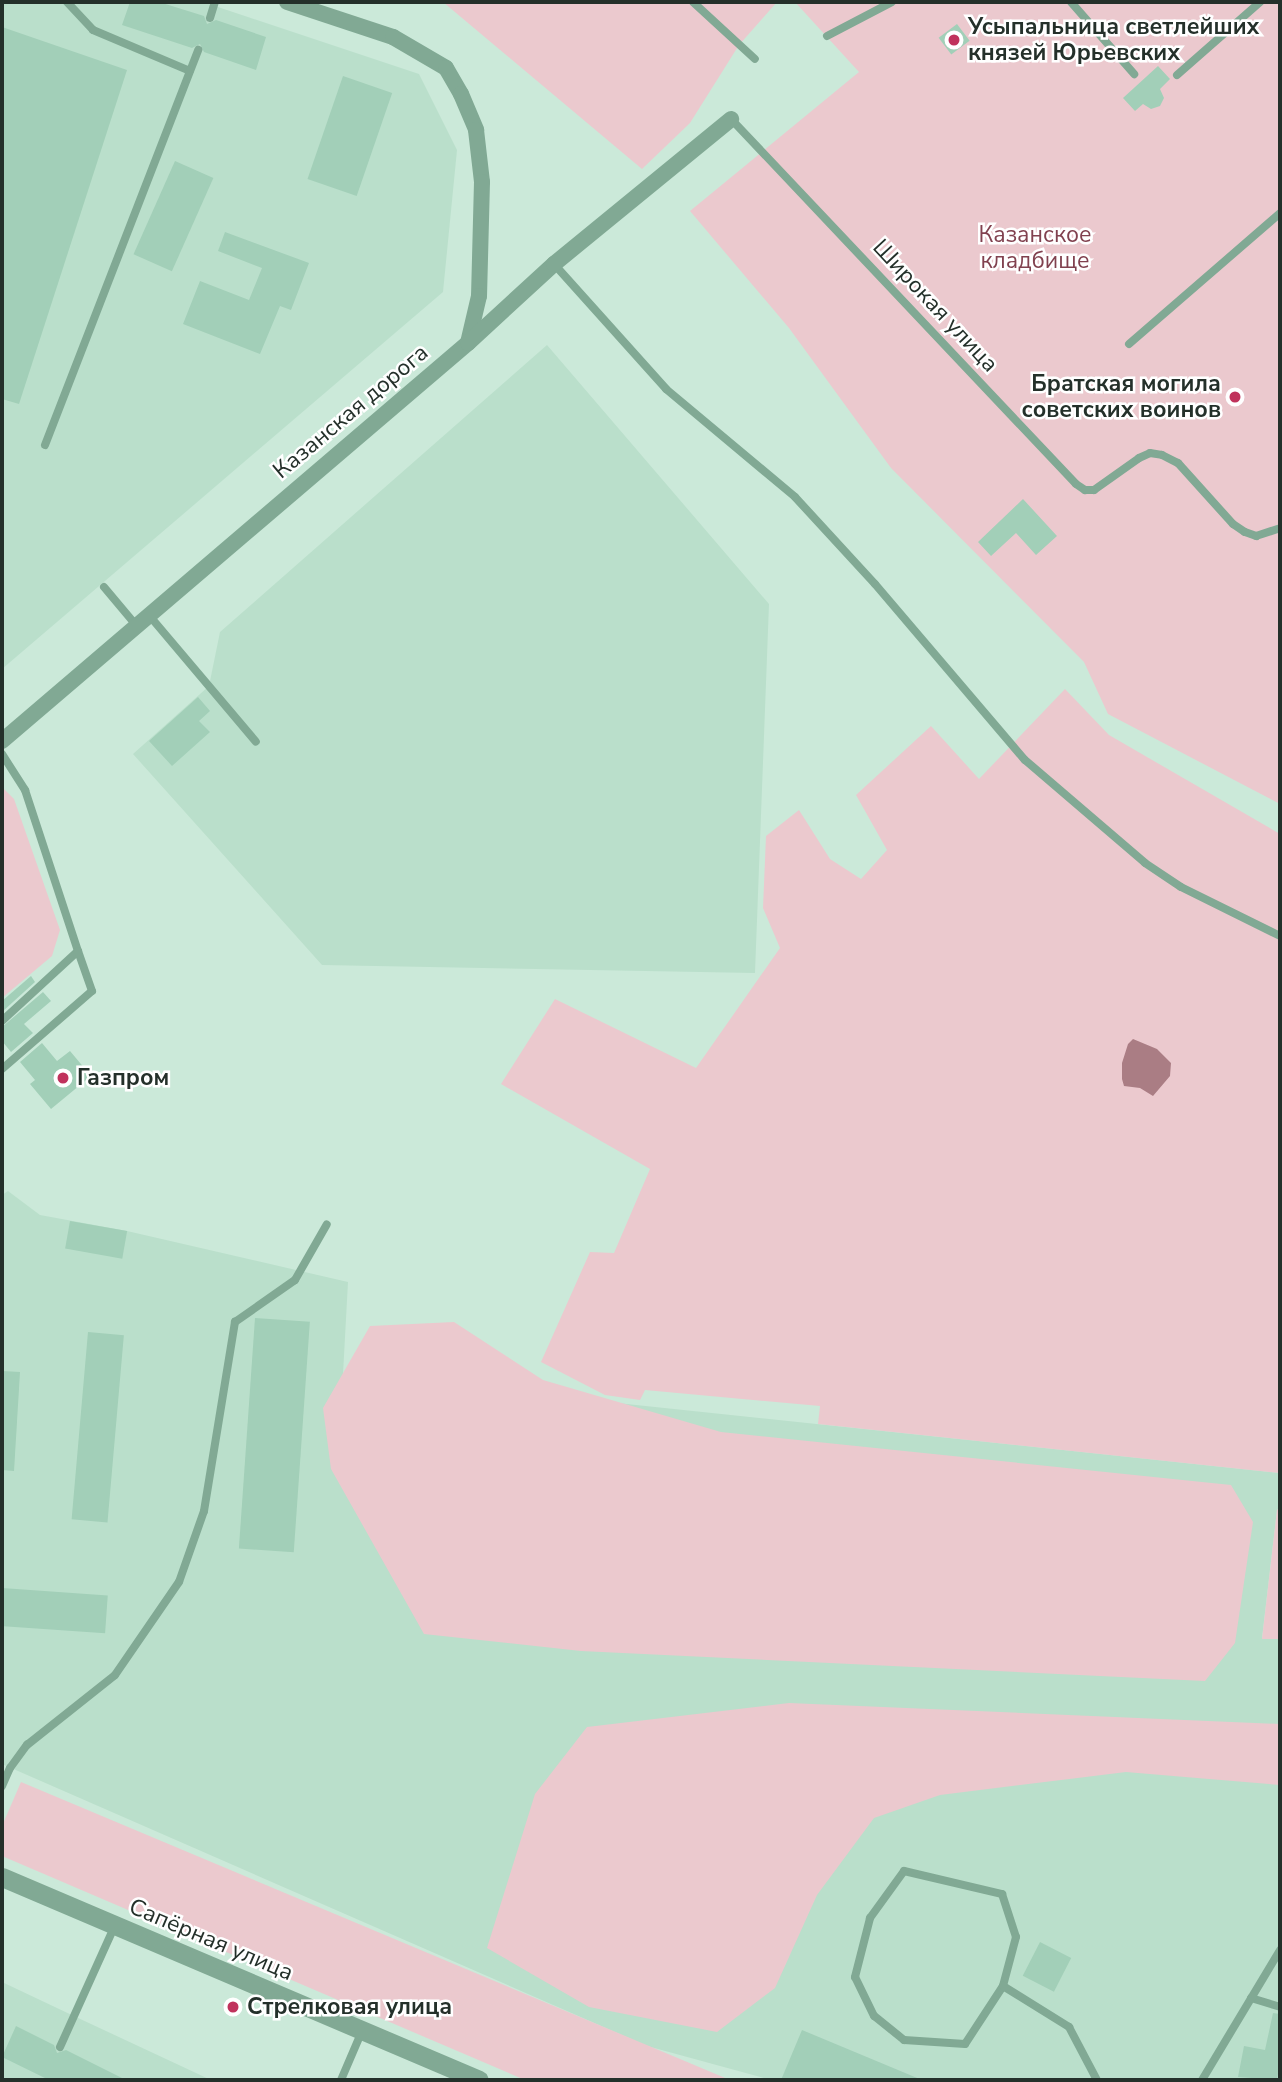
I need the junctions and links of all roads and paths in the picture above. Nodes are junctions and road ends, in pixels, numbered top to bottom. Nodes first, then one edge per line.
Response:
1 (67, 2) edge
2 (215, 2) edge
3 (287, 2) edge
4 (693, 2) edge
5 (891, 2) edge
6 (1071, 2) edge
7 (1260, 2) edge
8 (209, 18) dead end
9 (827, 36) dead end
10 (198, 50) dead end
11 (754, 59) dead end
12 (190, 71) junction
13 (1134, 74) dead end
14 (1177, 75) dead end
15 (732, 119) joint
16 (1280, 213) edge
17 (554, 264) junction
18 (468, 344) junction
19 (1129, 344) dead end
20 (46, 445) dead end
21 (1280, 528) edge
22 (104, 587) dead end
23 (142, 619) junction
24 (2, 741) edge
25 (256, 742) dead end
26 (2, 754) edge
27 (1280, 936) edge
28 (78, 951) junction
29 (2, 1021) edge
30 (2, 1069) edge
31 (327, 1224) dead end
32 (2, 1786) edge
33 (2, 1877) edge
34 (115, 1925) junction
35 (1280, 1950) edge
36 (1003, 1986) junction
37 (1251, 1998) junction
38 (1280, 2007) edge
39 (362, 2031) junction
40 (60, 2048) dead end
41 (341, 2080) edge
42 (479, 2080) edge
43 (1097, 2080) edge
44 (1202, 2080) edge

1 - 12 lane
2 - 8 lane
3 - 18 street
4 - 11 lane
5 - 9 lane
6 - 13 lane
7 - 14 lane
10 - 12 lane
12 - 20 lane
15 - 17 street, Казанская дорога
15 - 21 lane, Широкая улица
16 - 19 lane
17 - 18 street, Казанская дорога
17 - 27 lane
18 - 23 street, Казанская дорога
22 - 23 lane
23 - 24 street, Казанская дорога
23 - 25 lane
26 - 28 lane
28 - 29 lane
28 - 30 lane
31 - 32 lane
33 - 34 street, Сапёрная улица
34 - 39 street, Сапёрная улица
34 - 40 lane
35 - 37 lane
36 - 36 lane
36 - 43 lane
37 - 38 lane
37 - 44 lane
39 - 41 lane
39 - 42 street, Сапёрная улица

